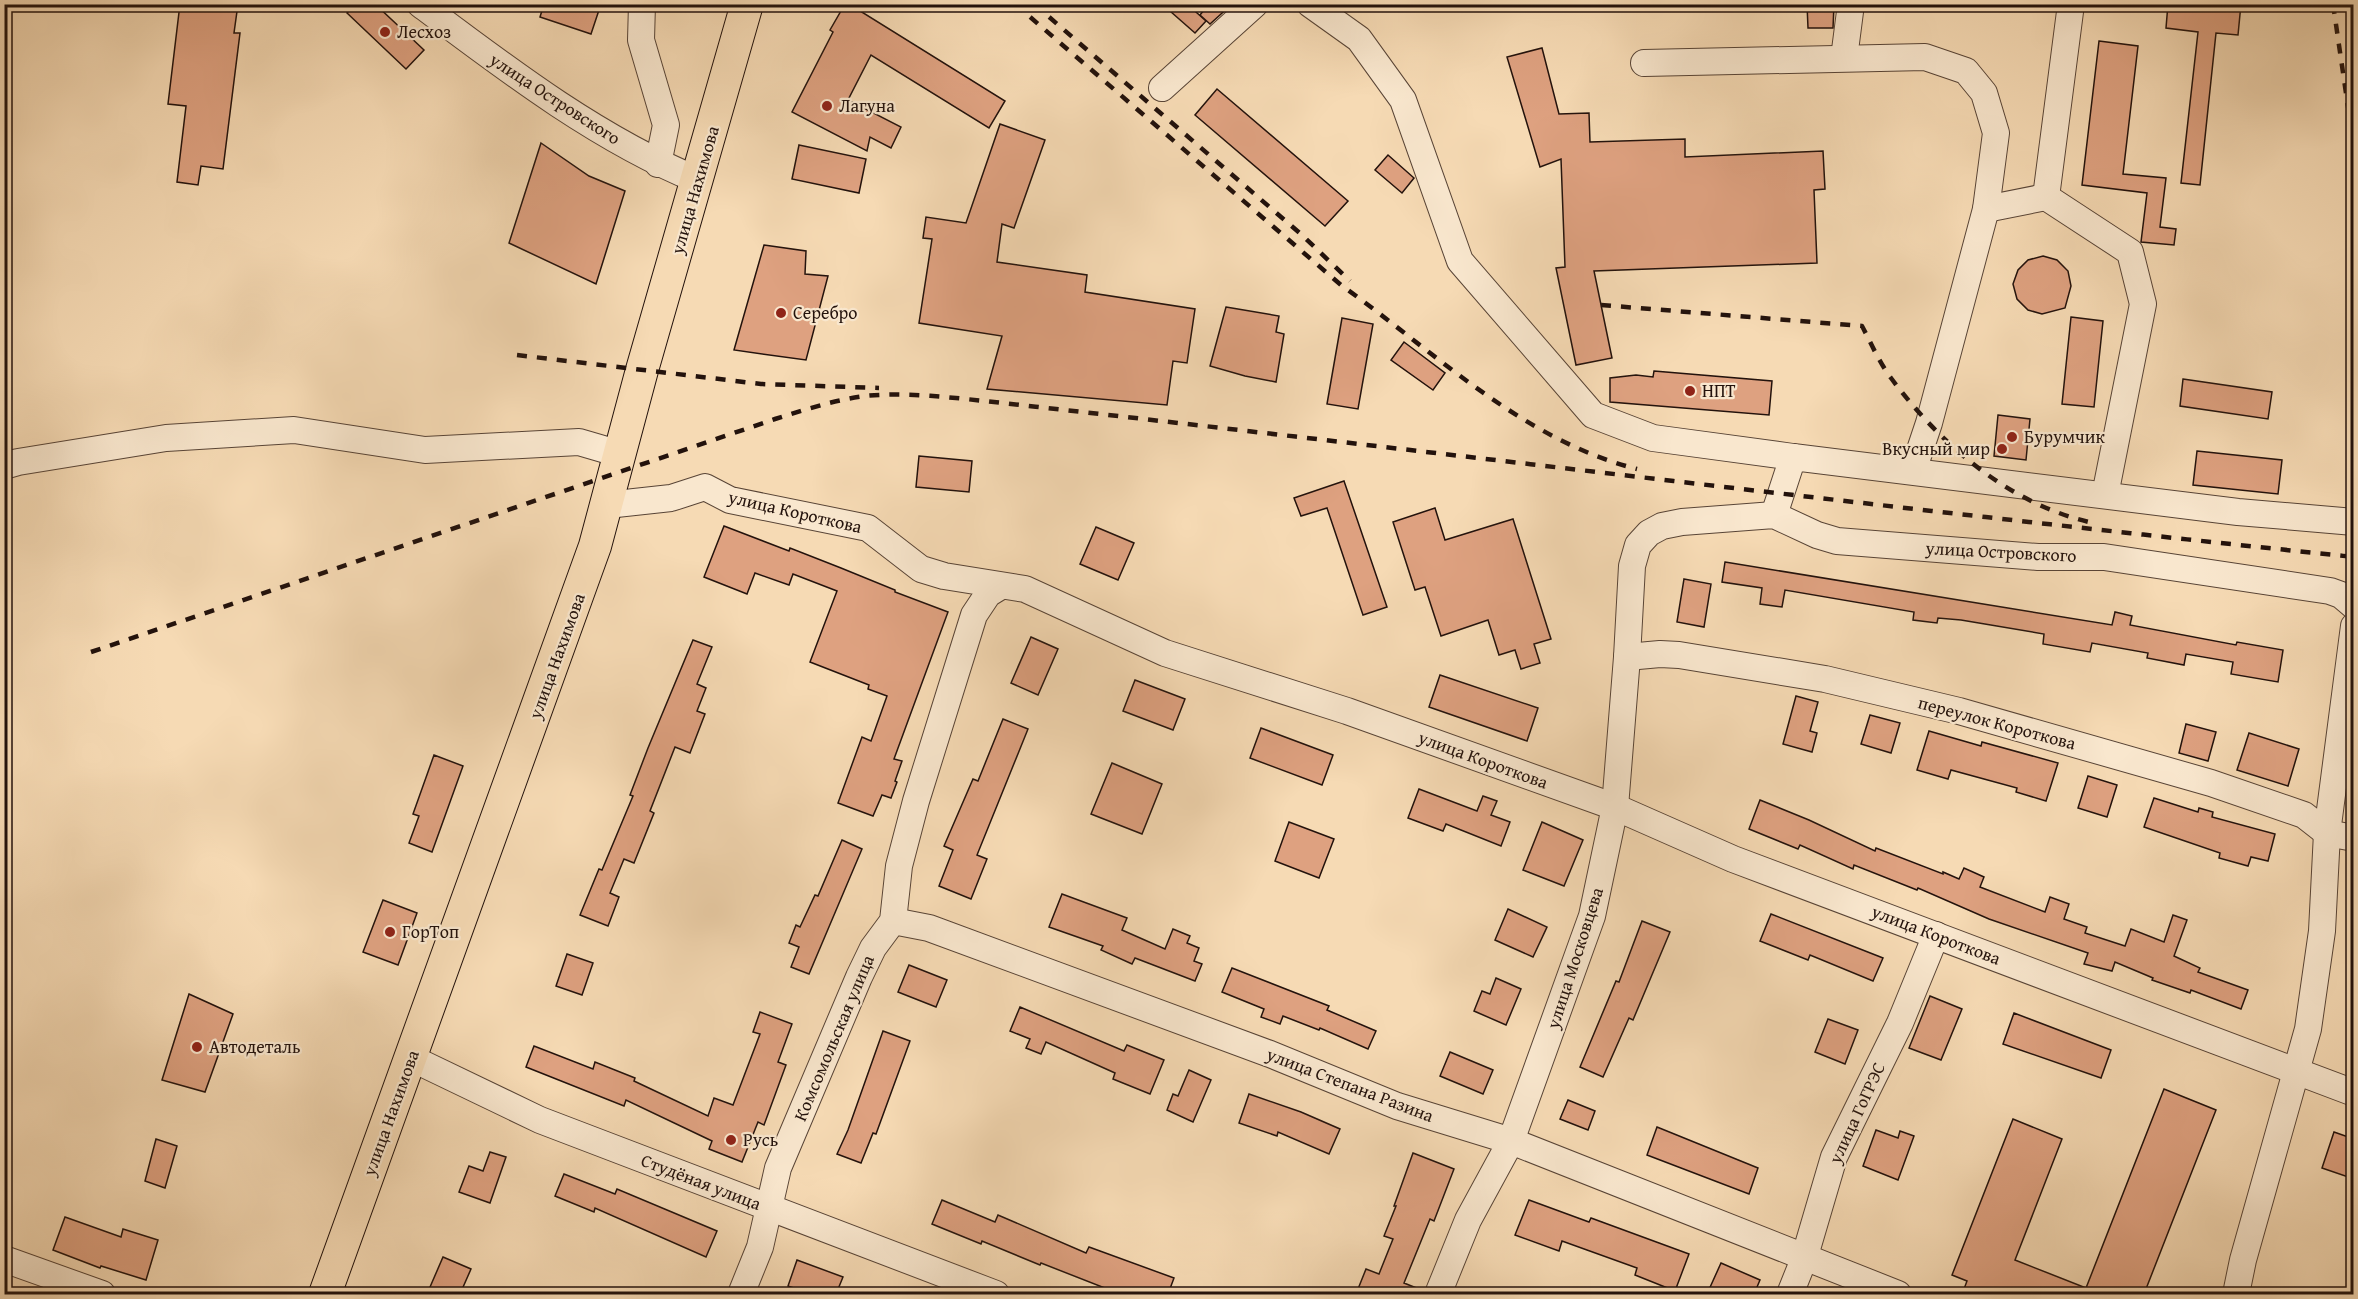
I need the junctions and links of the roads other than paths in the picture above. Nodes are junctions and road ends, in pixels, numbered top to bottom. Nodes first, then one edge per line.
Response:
1 (420, 4) edge
2 (642, 4) edge
3 (747, 4) edge
4 (1255, 4) edge
5 (1310, 4) edge
6 (1851, 4) edge
7 (2070, 4) edge
8 (1844, 58) junction
9 (1644, 63) dead end
10 (1162, 88) dead end
11 (658, 164) junction
12 (698, 180) junction
13 (2046, 197) junction
14 (1986, 208) junction
15 (620, 453) junction
16 (1792, 457) junction
17 (4, 466) edge
18 (1913, 471) junction
19 (2105, 495) junction
20 (607, 505) junction
21 (1774, 515) junction
22 (2354, 522) edge
23 (1649, 533) joint
24 (1001, 586) junction
25 (2354, 606) edge
26 (2354, 626) edge
27 (1627, 657) junction
28 (1615, 807) junction
29 (2327, 833) junction
30 (2354, 838) edge
31 (893, 921) junction
32 (1936, 935) junction
33 (411, 1058) junction
34 (2295, 1071) junction
35 (2354, 1093) edge
36 (1511, 1141) junction
37 (769, 1208) junction
38 (4, 1259) edge
39 (1804, 1259) junction
40 (1892, 1292) edge
41 (102, 1294) edge
42 (325, 1294) edge
43 (741, 1294) edge
44 (996, 1294) edge
45 (1438, 1294) edge
46 (1790, 1294) edge
47 (2236, 1294) edge

1 - 11 street, улица Островского
2 - 11 street
3 - 12 main road, улица Нахимова
4 - 10 street
5 - 16 street
6 - 8 street
7 - 13 street
8 - 9 street
8 - 14 street
11 - 12 street, улица Островского
12 - 15 main road, улица Нахимова
13 - 14 street
13 - 19 street
14 - 18 street
15 - 17 street
15 - 20 main road, улица Нахимова
16 - 18 street
16 - 21 street
18 - 19 street
19 - 22 street
20 - 24 street, улица Короткова
20 - 33 main road, улица Нахимова
21 - 23 street, улица Островского
21 - 25 street, улица Островского
23 - 27 street, улица Московцева
24 - 28 street, улица Короткова
24 - 31 street
26 - 29 street
27 - 28 street, улица Московцева
27 - 29 street, переулок Короткова
28 - 32 street, улица Короткова
28 - 36 street, улица Московцева
29 - 30 street, переулок Короткова
29 - 34 street
31 - 36 street, улица Степана Разина
31 - 37 street, Комсомольская улица
32 - 34 street, улица Короткова
32 - 39 street, улица ГоГРЭС
33 - 37 street, Студёная улица
33 - 42 main road, улица Нахимова
34 - 35 street, улица Короткова
34 - 47 street
36 - 39 street, улица Степана Разина
36 - 45 street, улица Московцева
37 - 43 street, Комсомольская улица
37 - 44 street, Студёная улица
38 - 41 street
39 - 40 street, улица Степана Разина
39 - 46 street, улица ГоГРЭС

